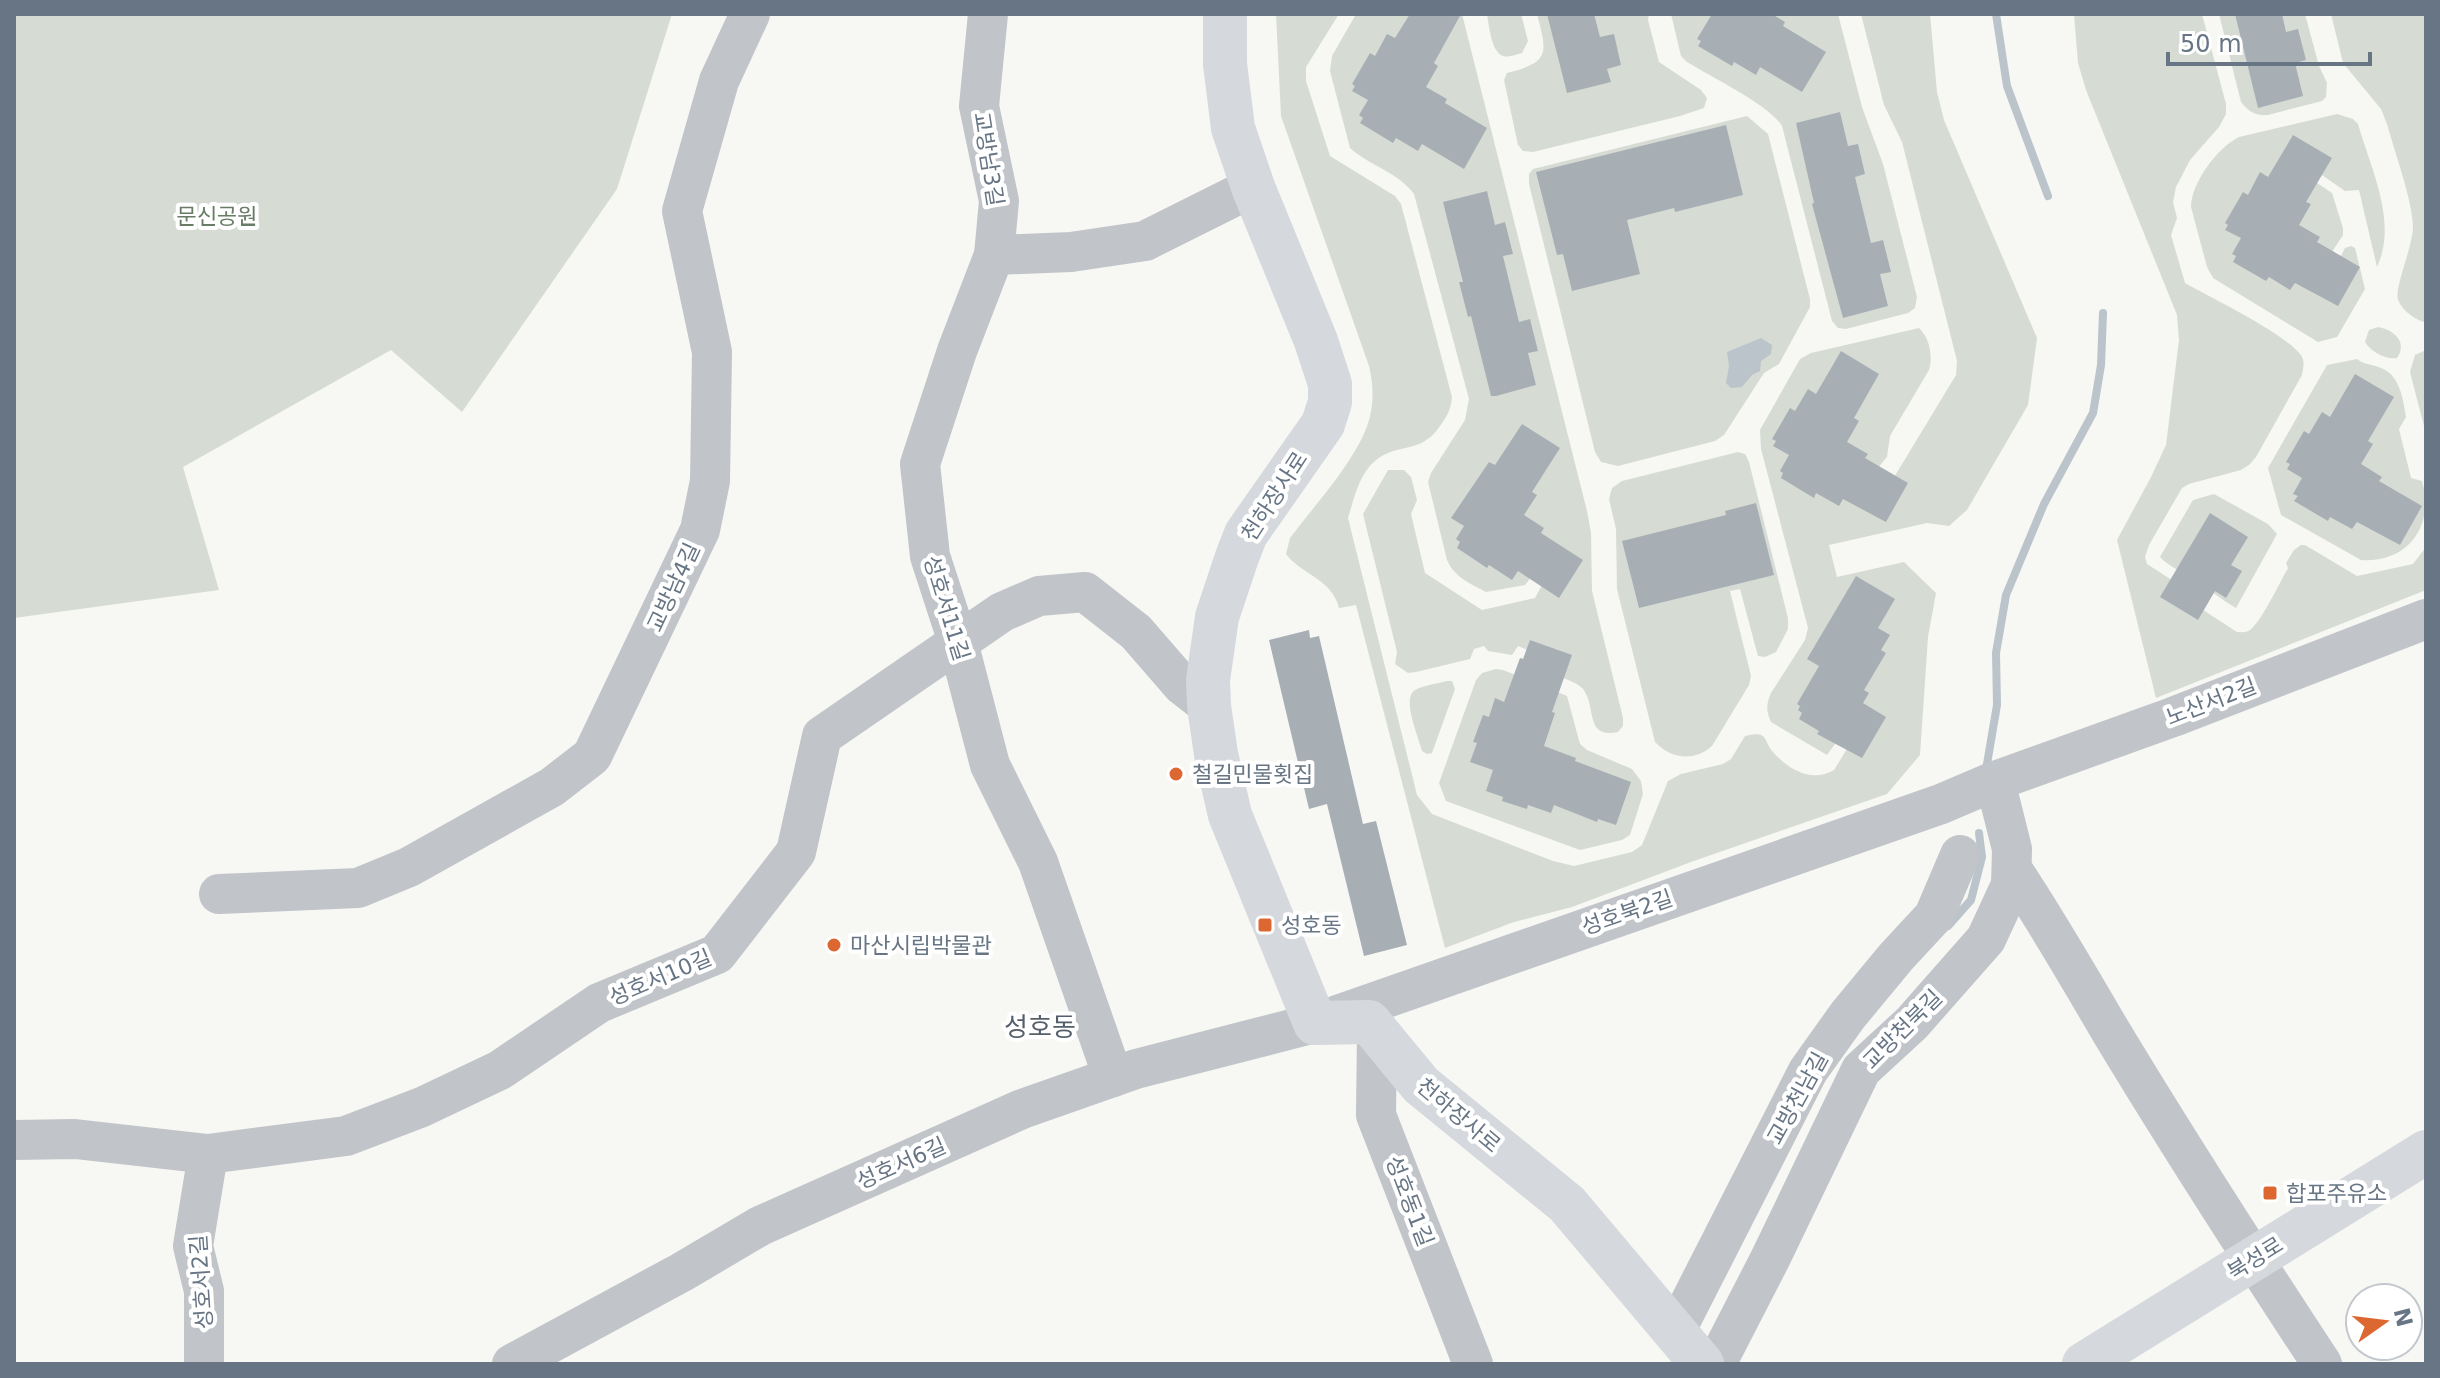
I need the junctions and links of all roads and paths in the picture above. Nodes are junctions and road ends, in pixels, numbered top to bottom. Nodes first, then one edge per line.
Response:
1 (750, 14) edge
2 (988, 14) edge
3 (1225, 14) edge
4 (1253, 187) junction
5 (994, 255) junction
6 (2426, 619) edge
7 (958, 642) junction
8 (1209, 706) junction
9 (1995, 781) junction
10 (1941, 804) joint
11 (1960, 855) dead end
12 (2012, 869) junction
13 (219, 894) dead end
14 (1315, 1023) junction
15 (1377, 1032) junction
16 (1113, 1077) junction
17 (14, 1140) edge
18 (2426, 1152) edge
19 (208, 1154) junction
20 (2253, 1259) junction
21 (1683, 1353) edge
22 (204, 1364) edge
23 (512, 1364) edge
24 (1473, 1364) edge
25 (1716, 1364) edge
26 (2084, 1364) edge
27 (2322, 1364) edge

1 - 13 street, 교방남4길
2 - 5 street, 교방남3길
3 - 4 main road, 천하장사로
4 - 5 street
4 - 8 main road, 천하장사로
5 - 7 street, 성호서11길
6 - 9 street, 노산서2길
7 - 8 street, 성호서10길
7 - 16 street, 성호서11길
7 - 19 street, 성호서10길
8 - 14 main road, 천하장사로
9 - 10 street, 노산서2길
9 - 12 street, 교방천북길
10 - 14 street, 성호북2길
11 - 21 street, 교방천남길
12 - 20 street
12 - 25 street, 교방천북길
14 - 15 main road
14 - 16 street, 성호서6길
15 - 21 main road, 천하장사로
15 - 24 street, 성호동1길
16 - 23 street, 성호서6길
17 - 19 street, 성호서10길
18 - 20 main road, 북성로
19 - 22 street, 성호서2길
20 - 26 main road, 북성로
20 - 27 street

